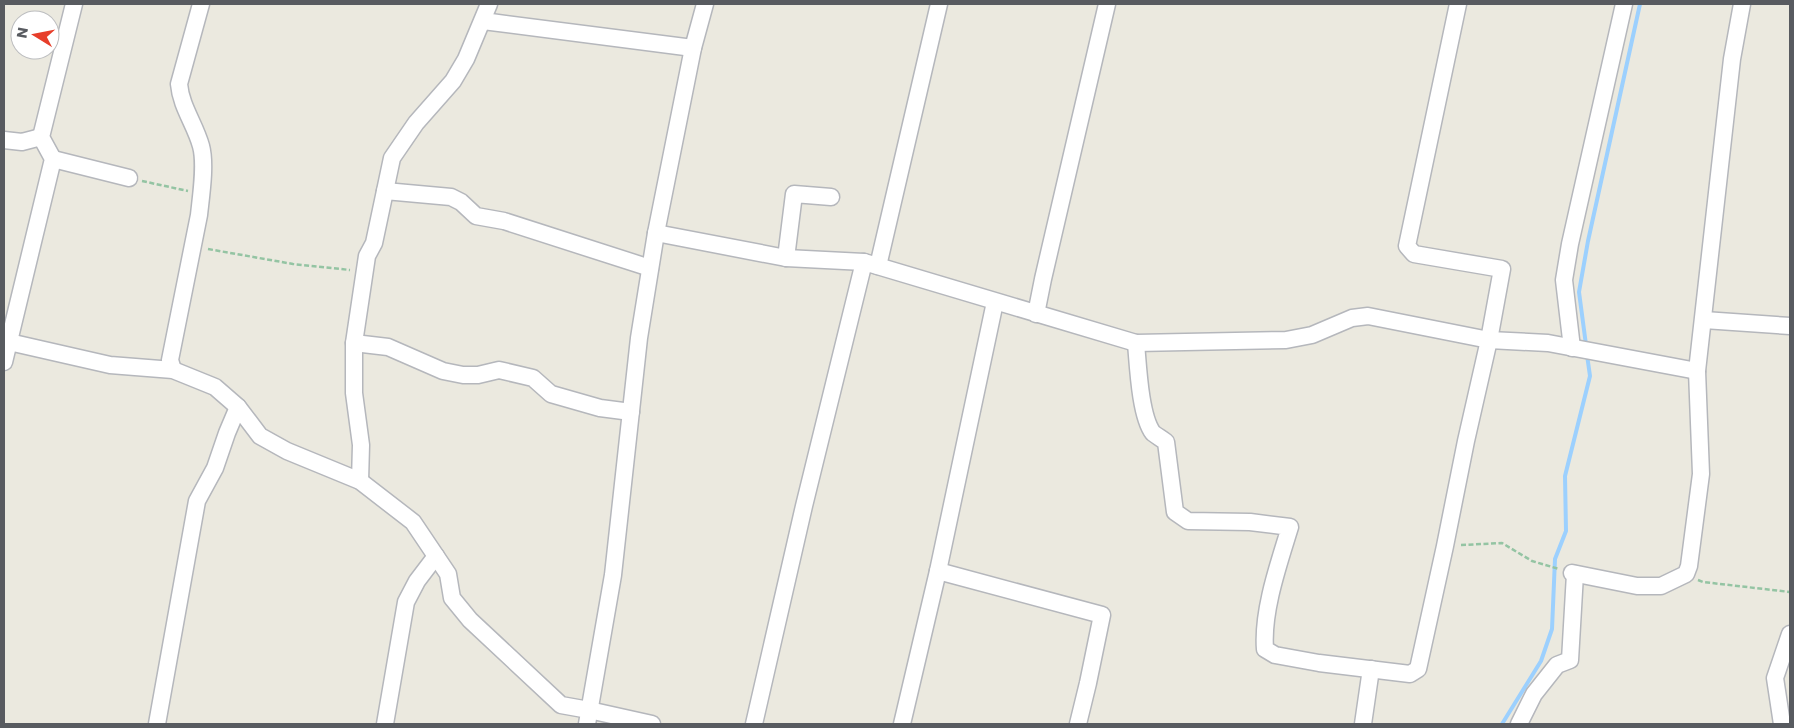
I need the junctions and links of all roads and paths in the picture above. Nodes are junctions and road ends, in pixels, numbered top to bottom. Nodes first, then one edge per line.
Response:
1 (74, 4) edge
2 (200, 4) edge
3 (489, 4) edge
4 (705, 4) edge
5 (939, 4) edge
6 (1107, 4) edge
7 (1458, 4) edge
8 (1624, 4) edge
9 (1742, 4) edge
10 (483, 21) junction
11 (693, 48) junction
12 (41, 137) junction
13 (4, 140) edge
14 (53, 159) junction
15 (130, 178) joint
16 (384, 191) junction
17 (201, 194) junction
18 (831, 197) dead end
19 (656, 233) junction
20 (193, 246) junction
21 (786, 258) junction
22 (871, 264) junction
23 (650, 268) junction
24 (364, 272) junction
25 (995, 302) junction
26 (1036, 314) junction
27 (1704, 320) junction
28 (1790, 326) edge
29 (1489, 340) junction
30 (354, 342) junction
31 (1136, 343) junction
32 (1572, 348) junction
33 (5, 354) edge
34 (172, 370) junction
35 (1697, 371) junction
36 (238, 407) junction
37 (631, 412) junction
38 (360, 481) junction
39 (1445, 546) junction
40 (436, 556) junction
41 (938, 571) junction
42 (1574, 573) junction
43 (1686, 574) junction
44 (1790, 592) edge
45 (1790, 634) edge
46 (1371, 669) junction
47 (588, 717) edge
48 (157, 724) edge
49 (385, 724) edge
50 (652, 724) edge
51 (754, 724) edge
52 (902, 724) edge
53 (1078, 724) edge
54 (1363, 724) edge
55 (1520, 724) edge
56 (1782, 724) edge

1 - 12 street
2 - 17 street
3 - 10 street
4 - 11 street
5 - 22 street
6 - 26 street
7 - 29 street
8 - 32 street
9 - 27 street
10 - 11 street
10 - 16 street
11 - 19 street
12 - 13 street
12 - 14 street
14 - 15 street
14 - 33 street
15 - 17 path
16 - 23 street
16 - 24 street
17 - 20 street
18 - 21 street
19 - 21 street
19 - 23 street
20 - 24 path
20 - 34 street
21 - 22 street
22 - 25 street
22 - 51 street
23 - 37 street
24 - 30 street
25 - 26 street
25 - 41 street
26 - 31 street
27 - 28 street
27 - 35 street
29 - 31 street
29 - 32 street
29 - 39 street
30 - 37 street
30 - 38 street
31 - 46 street
32 - 35 street
33 - 34 street
34 - 36 street
35 - 43 street
36 - 38 street
36 - 48 street
37 - 47 street
38 - 40 street
39 - 42 path
39 - 46 street
40 - 47 street
40 - 49 street
41 - 52 street
41 - 53 street
42 - 43 street
42 - 55 street
43 - 44 path
45 - 56 street
46 - 54 street
47 - 50 street

